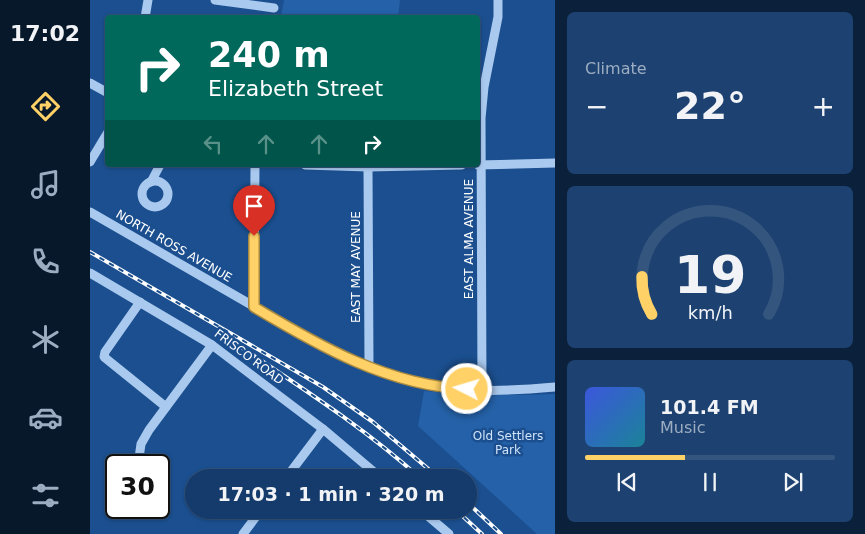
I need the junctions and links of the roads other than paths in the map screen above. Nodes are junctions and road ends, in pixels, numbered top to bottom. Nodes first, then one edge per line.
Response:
1 (148, 0) edge
2 (215, 0) edge
3 (498, 0) edge
4 (274, 8) dead end
5 (146, 15) edge
6 (90, 82) edge
7 (105, 90) edge
8 (105, 137) edge
9 (480, 142) edge
10 (90, 162) edge
11 (555, 163) edge
12 (480, 165) edge
13 (159, 167) edge
14 (255, 167) edge
15 (368, 167) edge
16 (479, 167) edge
17 (151, 182) dead end
18 (90, 212) edge
19 (90, 273) edge
20 (140, 302) junction
21 (254, 307) junction
22 (212, 344) junction
23 (370, 367) junction
24 (555, 387) edge
25 (482, 390) junction
26 (166, 407) junction
27 (323, 429) junction
28 (140, 454) edge
29 (293, 469) edge
30 (370, 469) edge
31 (254, 519) edge
32 (431, 519) edge
33 (447, 533) edge
34 (243, 534) edge

1 - 5 street
2 - 4 street
3 - 9 street, EAST ALMA AVENUE
6 - 7 street
8 - 10 street
11 - 12 street
13 - 17 street
14 - 21 street
15 - 23 street, EAST MAY AVENUE
16 - 25 street, EAST ALMA AVENUE
18 - 21 street, NORTH ROSS AVENUE
19 - 20 street, FRISCO ROAD
20 - 22 street, FRISCO ROAD
20 - 26 street
21 - 23 street, NORTH ROSS AVENUE
22 - 26 street
22 - 27 street, FRISCO ROAD
23 - 25 street, NORTH ROSS AVENUE
24 - 25 street, NORTH ROSS AVENUE
26 - 28 street
27 - 29 street
27 - 30 street, FRISCO ROAD
31 - 34 street
32 - 33 street

